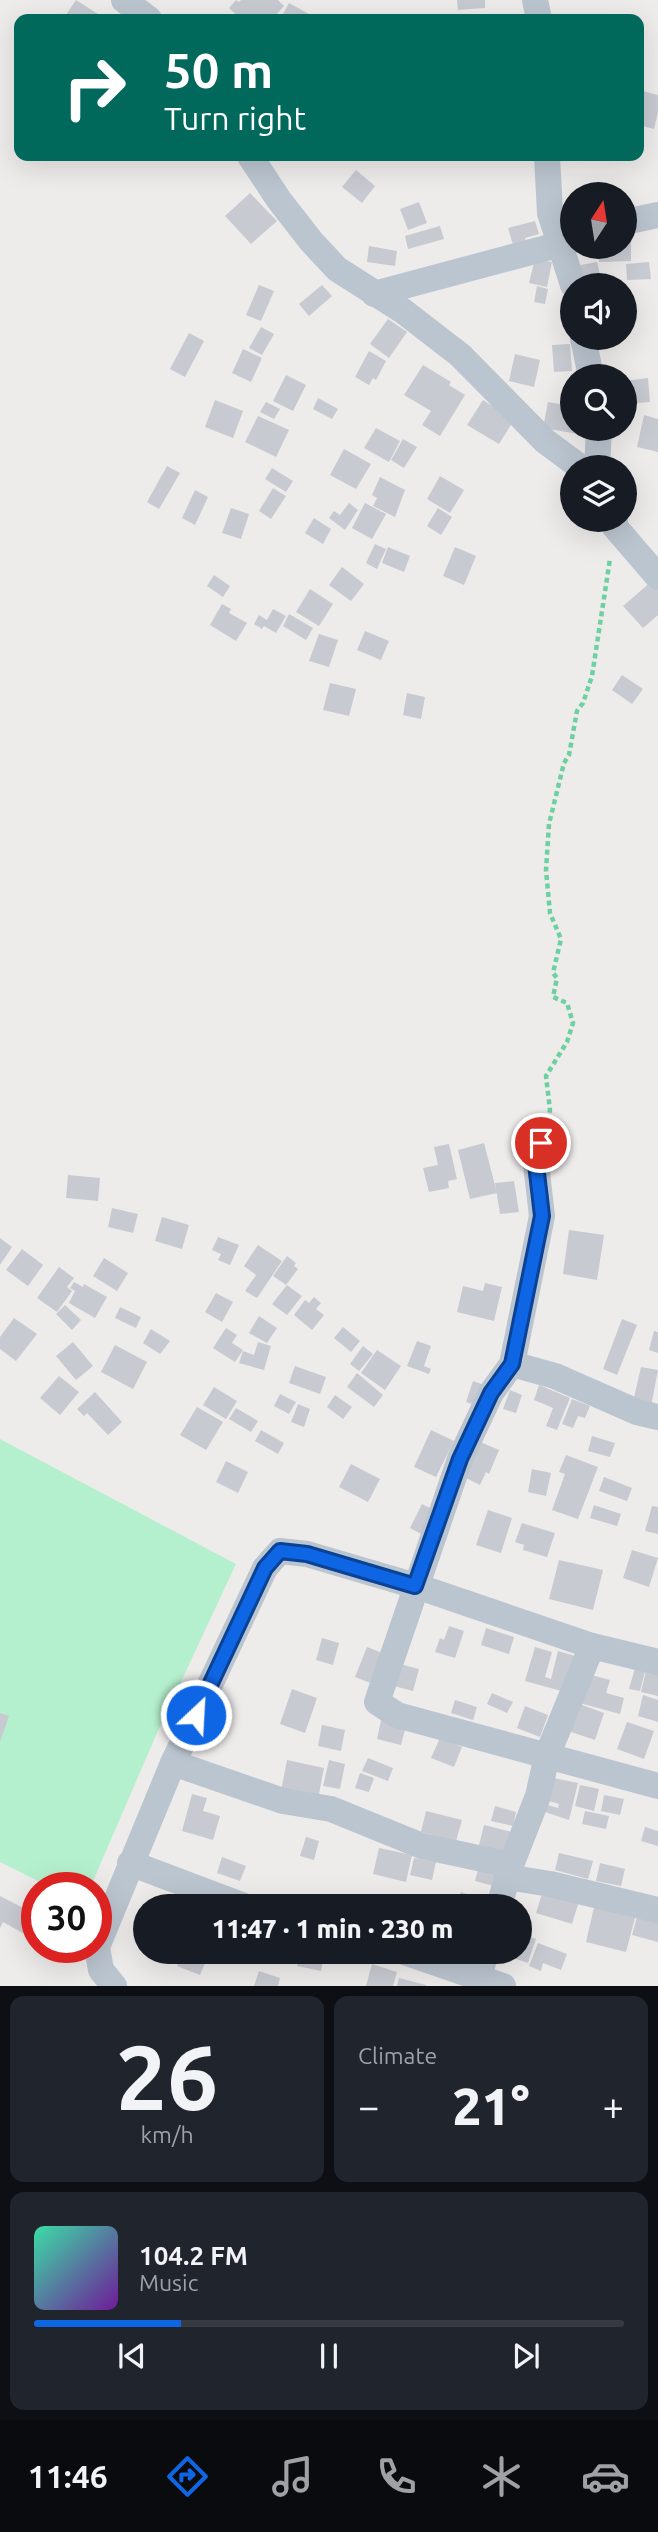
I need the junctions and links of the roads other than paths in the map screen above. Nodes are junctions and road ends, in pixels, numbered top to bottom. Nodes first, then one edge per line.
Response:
1 (124, 0) edge
2 (142, 14) edge
3 (253, 161) edge
4 (547, 161) edge
5 (658, 215) edge
6 (637, 219) edge
7 (560, 229) edge
8 (560, 243) edge
9 (374, 294) junction
10 (564, 455) edge
11 (622, 532) edge
12 (658, 578) edge
13 (541, 1143) road end
14 (512, 1364) junction
15 (658, 1418) edge
16 (415, 1586) junction
17 (592, 1646) junction
18 (658, 1662) edge
19 (547, 1756) junction
20 (173, 1763) junction
21 (658, 1786) edge
22 (130, 1863) junction
23 (509, 1871) junction
24 (212, 1894) edge
25 (502, 1894) edge
26 (658, 1910) edge
27 (436, 1964) edge
28 (486, 1964) edge
29 (486, 1983) edge
30 (114, 1986) edge

1 - 2 street
3 - 9 street
4 - 7 street
5 - 6 street
8 - 9 street
9 - 10 street
11 - 12 street
13 - 14 street
14 - 15 street
14 - 16 street
16 - 17 street
16 - 19 street
16 - 20 street
17 - 18 street
17 - 19 street
19 - 21 street
19 - 23 street
20 - 22 street
20 - 23 street
22 - 24 street
22 - 30 street
23 - 25 street
23 - 26 street
27 - 29 street
28 - 29 street

